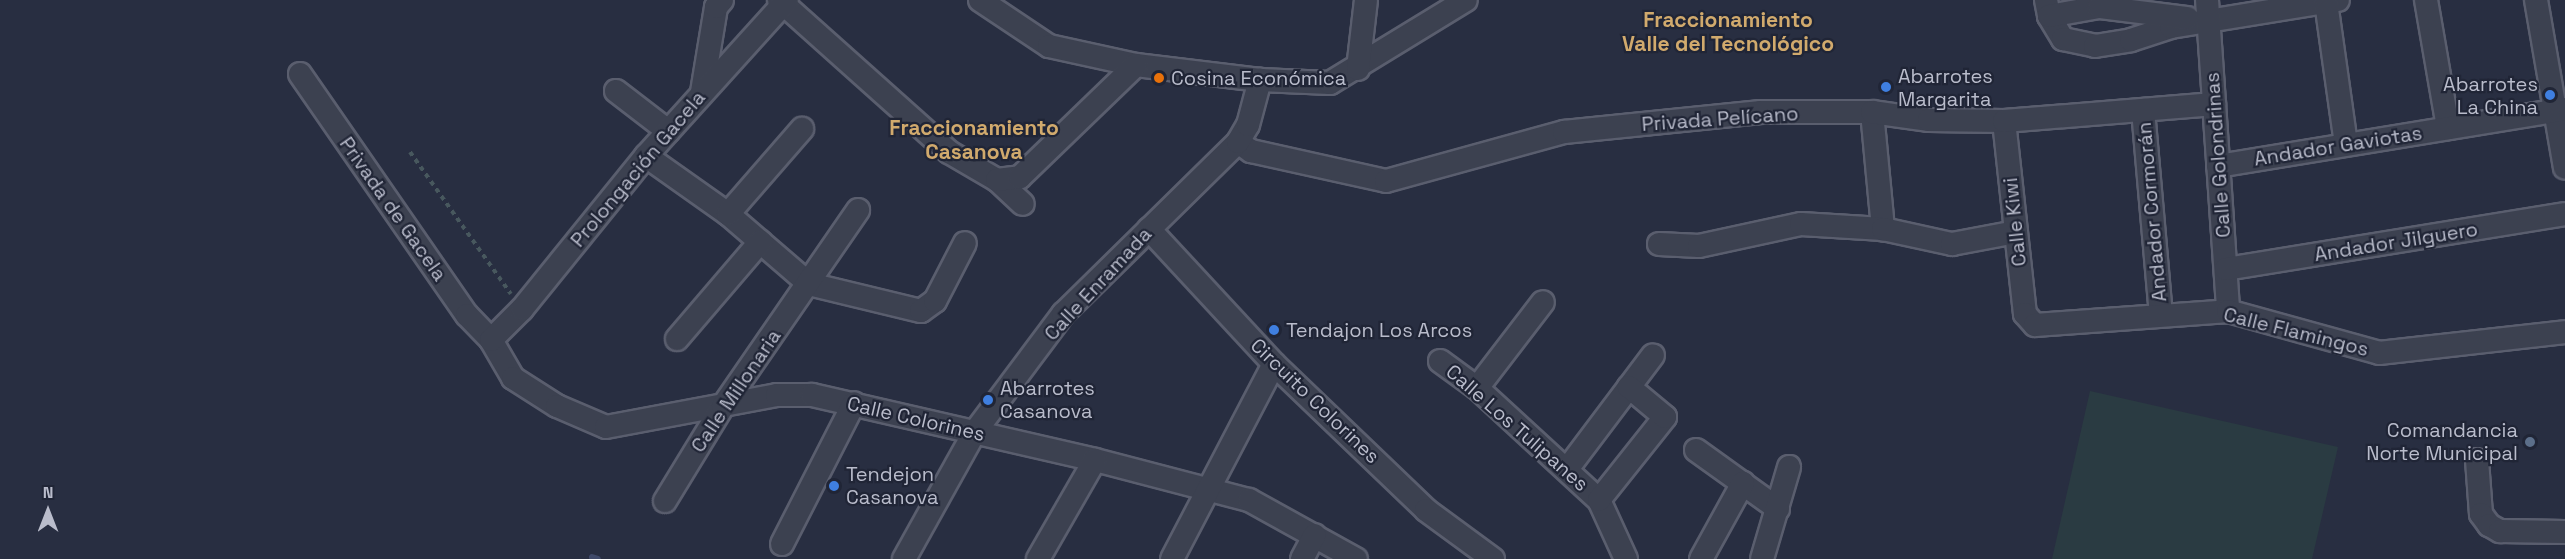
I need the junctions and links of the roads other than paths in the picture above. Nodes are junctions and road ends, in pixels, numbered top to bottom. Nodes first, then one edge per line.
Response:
1 (722, 0) edge
2 (980, 0) edge
3 (1366, 0) edge
4 (1466, 0) edge
5 (2426, 0) edge
6 (2536, 0) edge
7 (783, 1) edge
8 (2332, 1) edge
9 (2047, 8) edge
10 (2208, 10) edge
11 (1136, 65) junction
12 (1358, 69) junction
13 (300, 74) dead end
14 (1260, 80) junction
15 (616, 91) dead end
16 (702, 92) junction
17 (2214, 104) junction
18 (2560, 109) edge
19 (2143, 110) junction
20 (1872, 112) junction
21 (2004, 121) junction
22 (2448, 128) junction
23 (802, 129) dead end
24 (668, 131) junction
25 (1238, 142) junction
26 (2346, 144) junction
27 (646, 156) junction
28 (2218, 166) junction
29 (2565, 168) edge
30 (997, 180) junction
31 (1023, 204) dead end
32 (858, 210) dead end
33 (728, 214) junction
34 (2565, 214) edge
35 (1149, 229) junction
36 (1883, 229) junction
37 (2016, 232) junction
38 (760, 242) junction
39 (965, 243) dead end
40 (1659, 244) dead end
41 (2226, 269) junction
42 (809, 284) junction
43 (1543, 302) dead end
44 (2228, 311) junction
45 (2161, 314) junction
46 (2028, 321) joint
47 (2565, 332) edge
48 (677, 339) dead end
49 (491, 340) junction
50 (1653, 355) dead end
51 (1440, 361) dead end
52 (1274, 364) junction
53 (1629, 387) junction
54 (1477, 388) junction
55 (855, 403) junction
56 (723, 406) junction
57 (974, 433) junction
58 (1696, 450) dead end
59 (1095, 460) junction
60 (2477, 460) dead end
61 (1789, 467) dead end
62 (1568, 468) junction
63 (1743, 483) junction
64 (1210, 489) junction
65 (1599, 500) junction
66 (665, 501) dead end
67 (1778, 509) junction
68 (2565, 532) edge
69 (1315, 535) junction
70 (782, 544) dead end
71 (904, 559) edge
72 (1038, 559) edge
73 (1172, 559) edge
74 (1302, 559) edge
75 (1356, 559) edge
76 (1493, 559) edge
77 (1626, 559) edge
78 (1701, 559) edge
79 (1762, 559) edge

1 - 16 street
2 - 11 street
3 - 12 street
4 - 12 street
5 - 22 street
6 - 18 street
7 - 16 street, Prolongación Gacela
7 - 30 street
8 - 10 street
8 - 26 street
9 - 10 street
9 - 10 street
10 - 17 street, Calle Golondrinas
11 - 14 street
11 - 30 street
12 - 14 street
13 - 49 street, Privada de Gacela
14 - 25 street, Calle Enramada
15 - 24 street
16 - 24 street, Prolongación Gacela
17 - 19 street, Privada Pelícano
17 - 28 street, Calle Golondrinas
18 - 22 street, Andador Gaviotas
18 - 29 street
19 - 21 street, Privada Pelícano
19 - 45 street, Andador Cormorán
20 - 21 street, Privada Pelícano
20 - 25 street, Privada Pelícano
20 - 36 street
21 - 37 street, Calle Kiwi
22 - 26 street, Andador Gaviotas
23 - 33 street
24 - 27 street, Prolongación Gacela
25 - 35 street, Calle Enramada
26 - 28 street, Andador Gaviotas
27 - 33 street
27 - 49 street, Prolongación Gacela
28 - 41 street, Calle Golondrinas
30 - 31 street
32 - 42 street, Calle Millonaria
33 - 38 street
34 - 41 street, Andador Jilguero
35 - 52 street, Circuito Colorines
35 - 57 street, Calle Enramada
36 - 37 street
36 - 40 street
37 - 46 street, Calle Kiwi
38 - 42 street
38 - 48 street
39 - 42 street
41 - 44 street, Calle Golondrinas
42 - 56 street, Calle Millonaria
43 - 54 street
44 - 45 street, Calle Flamingos
44 - 47 street, Calle Flamingos
45 - 46 street, Calle Flamingos
49 - 56 street, Calle Colorines
50 - 53 street
51 - 54 street, Calle Los Tulipanes
52 - 64 street
52 - 76 street, Circuito Colorines
53 - 62 street
53 - 65 street
54 - 62 street, Calle Los Tulipanes
55 - 56 street, Calle Colorines
55 - 57 street, Calle Colorines
55 - 70 street
56 - 66 street, Calle Millonaria
57 - 59 street, Calle Colorines
57 - 71 street, Calle Enramada
58 - 63 street
59 - 64 street, Calle Colorines
59 - 72 street
60 - 68 street
61 - 67 street
62 - 65 street, Calle Los Tulipanes
63 - 67 street
63 - 78 street
64 - 69 street, Calle Colorines
64 - 73 street
65 - 77 street, Calle Los Tulipanes
67 - 79 street
69 - 74 street
69 - 75 street, Calle Colorines

